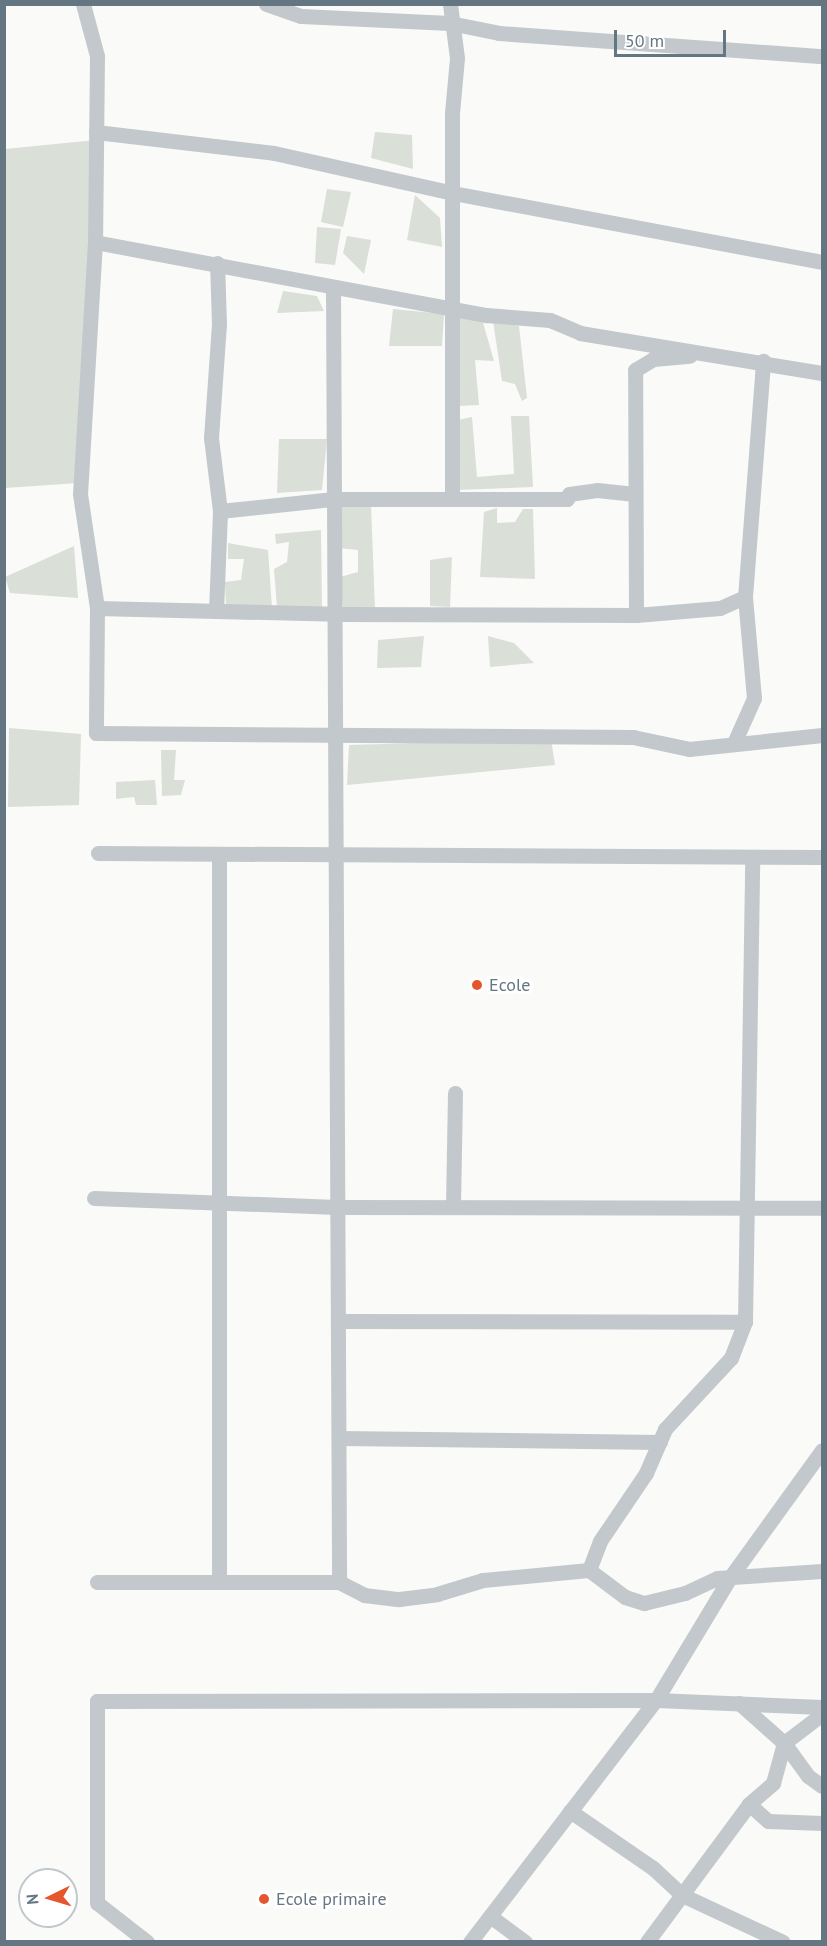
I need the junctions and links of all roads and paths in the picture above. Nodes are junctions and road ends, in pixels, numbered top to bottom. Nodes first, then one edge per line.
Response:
1 (83, 4) edge
2 (266, 4) edge
3 (450, 4) edge
4 (450, 23) junction
5 (822, 56) edge
6 (96, 132) junction
7 (453, 193) junction
8 (95, 242) junction
9 (822, 262) edge
10 (217, 263) junction
11 (333, 287) junction
12 (451, 307) junction
13 (716, 354) junction
14 (763, 361) junction
15 (822, 373) edge
16 (635, 494) junction
17 (452, 497) junction
18 (333, 499) junction
19 (220, 512) junction
20 (745, 597) junction
21 (97, 608) junction
22 (216, 611) junction
23 (335, 614) junction
24 (636, 615) junction
25 (335, 733) junction
26 (822, 735) edge
27 (734, 743) junction
28 (98, 853) dead end
29 (333, 855) junction
30 (219, 856) junction
31 (752, 857) junction
32 (822, 857) edge
33 (455, 1093) dead end
34 (94, 1198) dead end
35 (219, 1203) junction
36 (337, 1207) junction
37 (453, 1207) junction
38 (748, 1207) junction
39 (822, 1208) edge
40 (338, 1321) junction
41 (745, 1322) junction
42 (339, 1438) junction
43 (660, 1442) junction
44 (822, 1450) edge
45 (589, 1570) junction
46 (822, 1571) edge
47 (729, 1579) junction
48 (97, 1582) dead end
49 (219, 1582) junction
50 (339, 1582) junction
51 (656, 1700) junction
52 (739, 1703) junction
53 (822, 1707) edge
54 (822, 1714) edge
55 (784, 1743) junction
56 (822, 1786) edge
57 (749, 1804) junction
58 (570, 1811) junction
59 (822, 1823) edge
60 (682, 1894) junction
61 (490, 1916) junction
62 (147, 1941) edge
63 (470, 1941) edge
64 (525, 1941) edge
65 (647, 1941) edge
66 (783, 1941) edge

1 - 6 street
2 - 4 street
3 - 4 street
4 - 5 street
4 - 7 street
6 - 7 street
6 - 8 street
7 - 9 street
7 - 12 street
8 - 10 street
8 - 21 street
10 - 11 street
10 - 19 street
11 - 12 street
11 - 18 street
12 - 13 street
12 - 17 street
13 - 14 street
13 - 16 street
14 - 15 street
14 - 20 street
16 - 17 street
16 - 24 street
17 - 18 street
18 - 19 street
18 - 23 street
19 - 22 street
20 - 24 street
20 - 27 street
21 - 22 street
21 - 25 street
22 - 23 street
23 - 24 street
23 - 25 street
25 - 27 street
25 - 29 street
26 - 27 street
28 - 30 street
29 - 30 street
29 - 31 street
29 - 36 street
30 - 35 street
31 - 32 street
31 - 38 street
33 - 37 street
34 - 35 street
35 - 36 street
35 - 49 street
36 - 37 street
36 - 40 street
37 - 38 street
38 - 39 street
38 - 41 street
40 - 41 street
40 - 42 street
41 - 43 street
42 - 43 street
42 - 50 street
43 - 45 street
44 - 47 street
45 - 47 street
45 - 50 street
46 - 47 street
47 - 51 street
48 - 49 street
49 - 50 street
51 - 52 street
51 - 58 street
51 - 62 street
52 - 53 street
52 - 55 street
54 - 55 street
55 - 56 street
55 - 57 street
57 - 59 street
57 - 60 street
58 - 60 street
58 - 61 street
60 - 65 street
60 - 66 street
61 - 63 street
61 - 64 street

